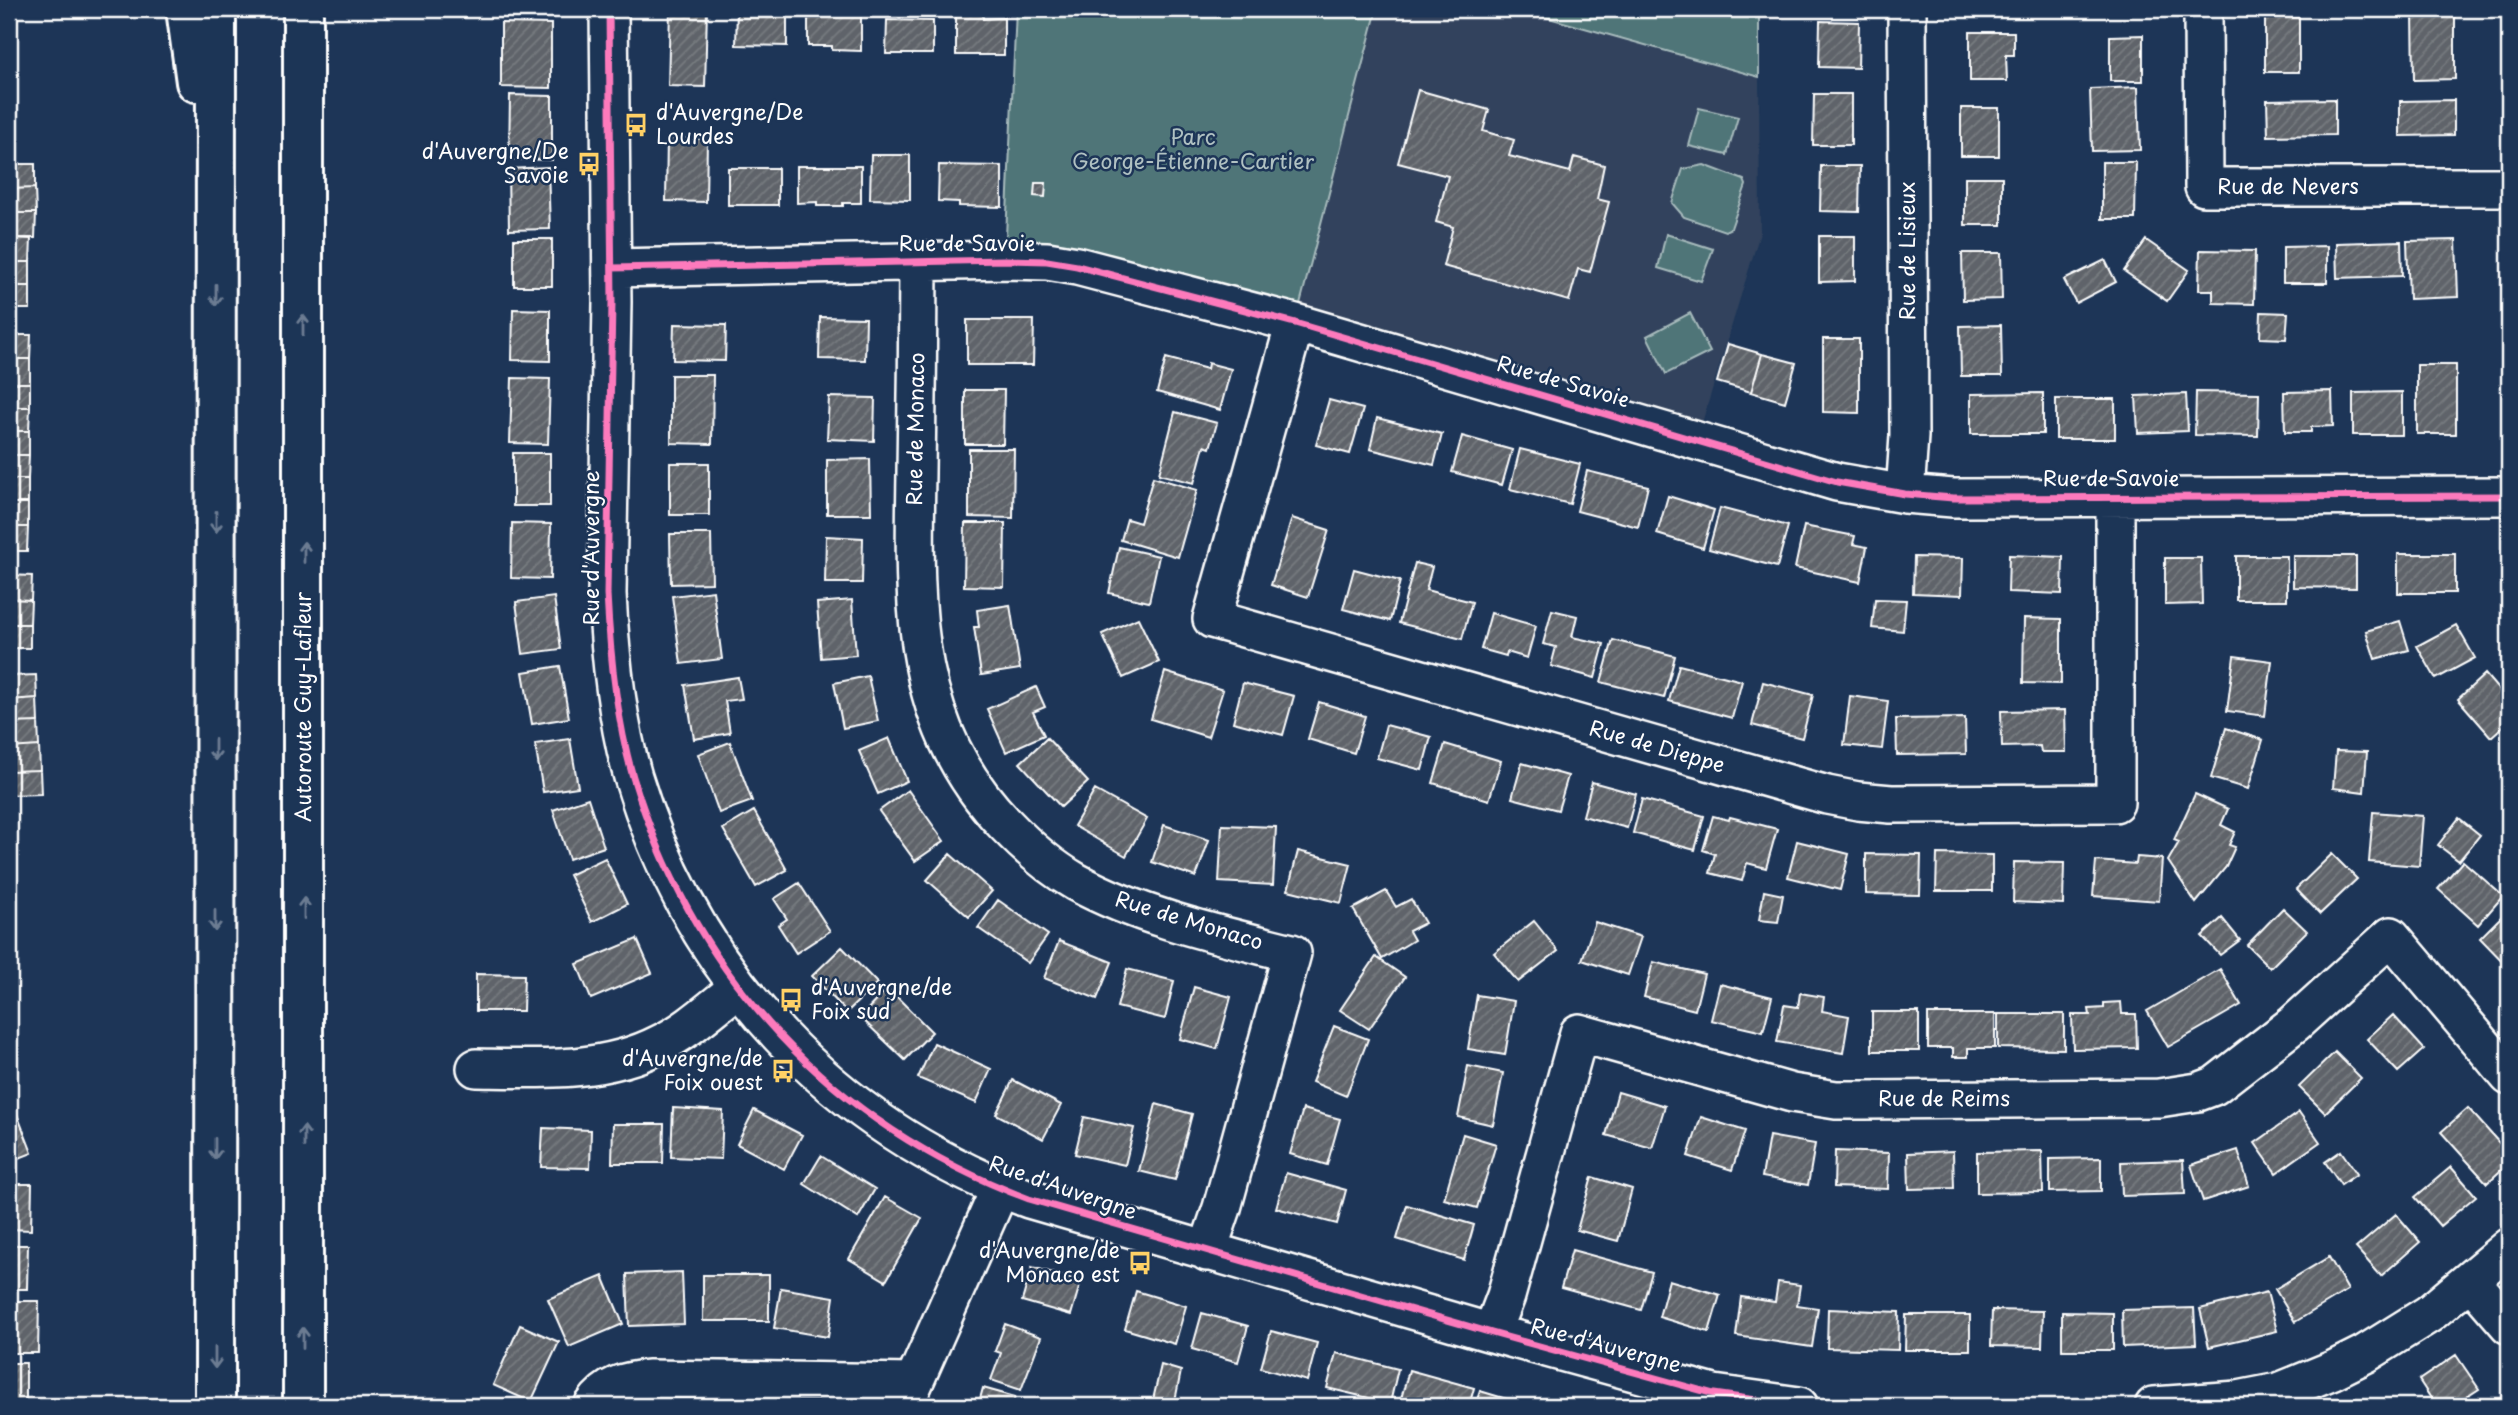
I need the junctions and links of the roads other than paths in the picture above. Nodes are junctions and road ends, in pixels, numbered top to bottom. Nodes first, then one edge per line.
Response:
1 (186, 9) edge
2 (216, 9) edge
3 (303, 9) edge
4 (324, 9) edge
5 (609, 9) edge
6 (1908, 9) edge
7 (2203, 9) edge
8 (2509, 187) edge
9 (216, 227) junction
10 (303, 230) junction
11 (918, 261) junction
12 (612, 268) junction
13 (1295, 323) junction
14 (1905, 494) junction
15 (2509, 496) edge
16 (2115, 498) junction
17 (738, 988) junction
18 (477, 1068) dead end
19 (2509, 1076) edge
20 (1000, 1189) junction
21 (2509, 1247) edge
22 (1206, 1252) junction
23 (2471, 1281) junction
24 (2509, 1325) edge
25 (1492, 1333) junction
26 (908, 1395) edge
27 (2279, 1399) edge
28 (215, 1406) edge
29 (303, 1406) edge
30 (593, 1406) edge
31 (1799, 1406) edge
32 (2154, 1406) edge

1 - 9 highway
2 - 9 highway
3 - 10 highway, Autoroute Guy-Lafleur
4 - 10 highway
5 - 12 street, Rue d'Auvergne
6 - 14 street, Rue de Lisieux
7 - 8 street, Rue de Nevers
9 -> 28 highway
29 -> 10 highway, Autoroute Guy-Lafleur
11 - 12 street, Rue de Savoie
11 - 13 street, Rue de Savoie
11 - 22 street, Rue de Monaco
12 - 17 street, Rue d'Auvergne
13 - 14 street, Rue de Savoie
13 - 16 street, Rue de Dieppe
14 - 16 street, Rue de Savoie
15 - 16 street, Rue de Savoie
17 - 18 street
17 - 20 street, Rue d'Auvergne
19 - 25 street, Rue de Reims
20 - 22 street, Rue d'Auvergne
20 - 26 street
21 - 23 street
22 - 25 street, Rue d'Auvergne
23 - 24 street
23 - 27 street
25 - 31 street, Rue d'Auvergne
26 - 30 street
27 - 32 street

